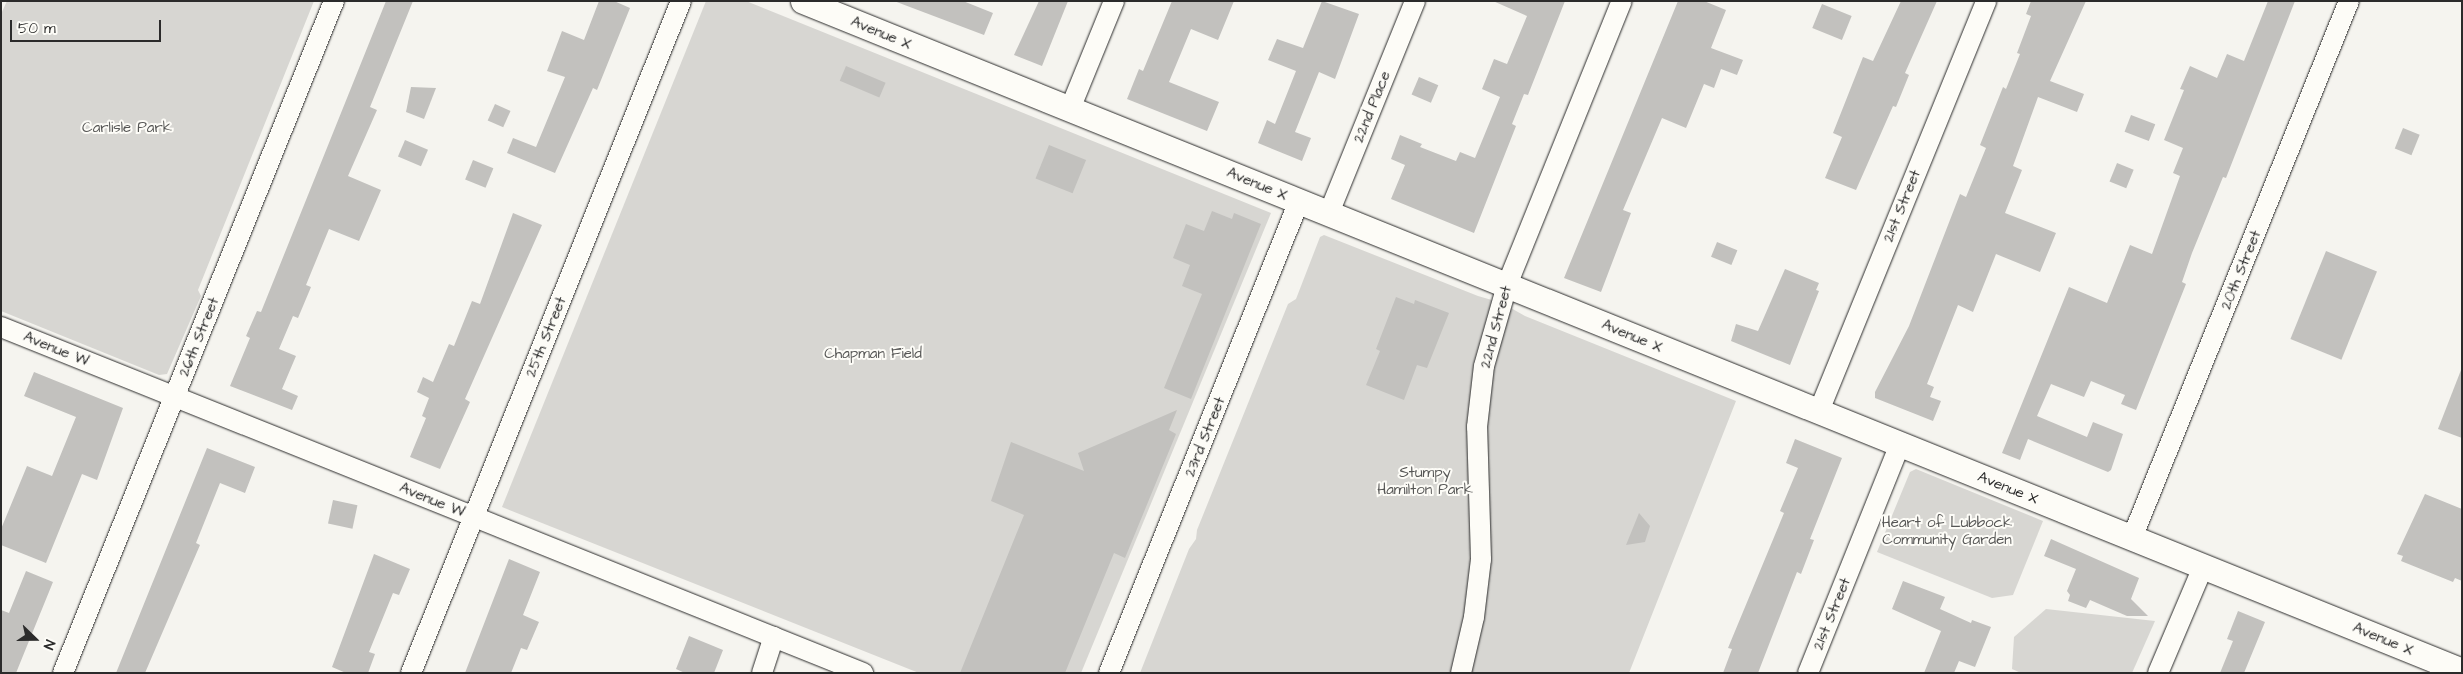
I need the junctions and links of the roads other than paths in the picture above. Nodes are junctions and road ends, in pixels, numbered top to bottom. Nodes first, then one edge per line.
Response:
1 (334, 1) edge
2 (681, 1) edge
3 (1114, 1) edge
4 (1415, 1) edge
5 (1622, 1) edge
6 (1986, 1) edge
7 (2349, 1) edge
8 (806, 2) edge
9 (1070, 108) junction
10 (1299, 201) junction
11 (1329, 213) junction
12 (1507, 285) junction
13 (1, 327) edge
14 (174, 396) junction
15 (1819, 411) junction
16 (1900, 444) junction
17 (474, 516) junction
18 (2132, 538) junction
19 (2203, 566) junction
20 (774, 637) junction
21 (2462, 671) edge
22 (63, 673) edge
23 (411, 673) edge
24 (762, 673) edge
25 (863, 673) edge
26 (1110, 673) edge
27 (1461, 673) edge
28 (1808, 673) edge
29 (2158, 673) edge

1 - 14 street, 26th Street
2 - 17 street, 25th Street
3 - 9 street
4 - 11 street, 22nd Place
5 - 12 street, 22nd Street
6 - 15 street, 21st Street
7 - 18 street, 20th Street
8 - 9 street, Avenue X
9 - 10 street, Avenue X
10 - 11 street, Avenue X
10 - 26 street, 23rd Street
11 - 12 street, Avenue X
12 - 15 street, Avenue X
12 - 27 street, 22nd Street
13 - 14 street, Avenue W
14 - 17 street, Avenue W
14 - 22 street, 26th Street
15 - 16 street, Avenue X
16 - 18 street, Avenue X
16 - 28 street, 21st Street
17 - 20 street, Avenue W
17 - 23 street, 25th Street
18 - 19 street, Avenue X
19 - 21 street, Avenue X
19 - 29 street
20 - 24 street
20 - 25 street, Avenue W

